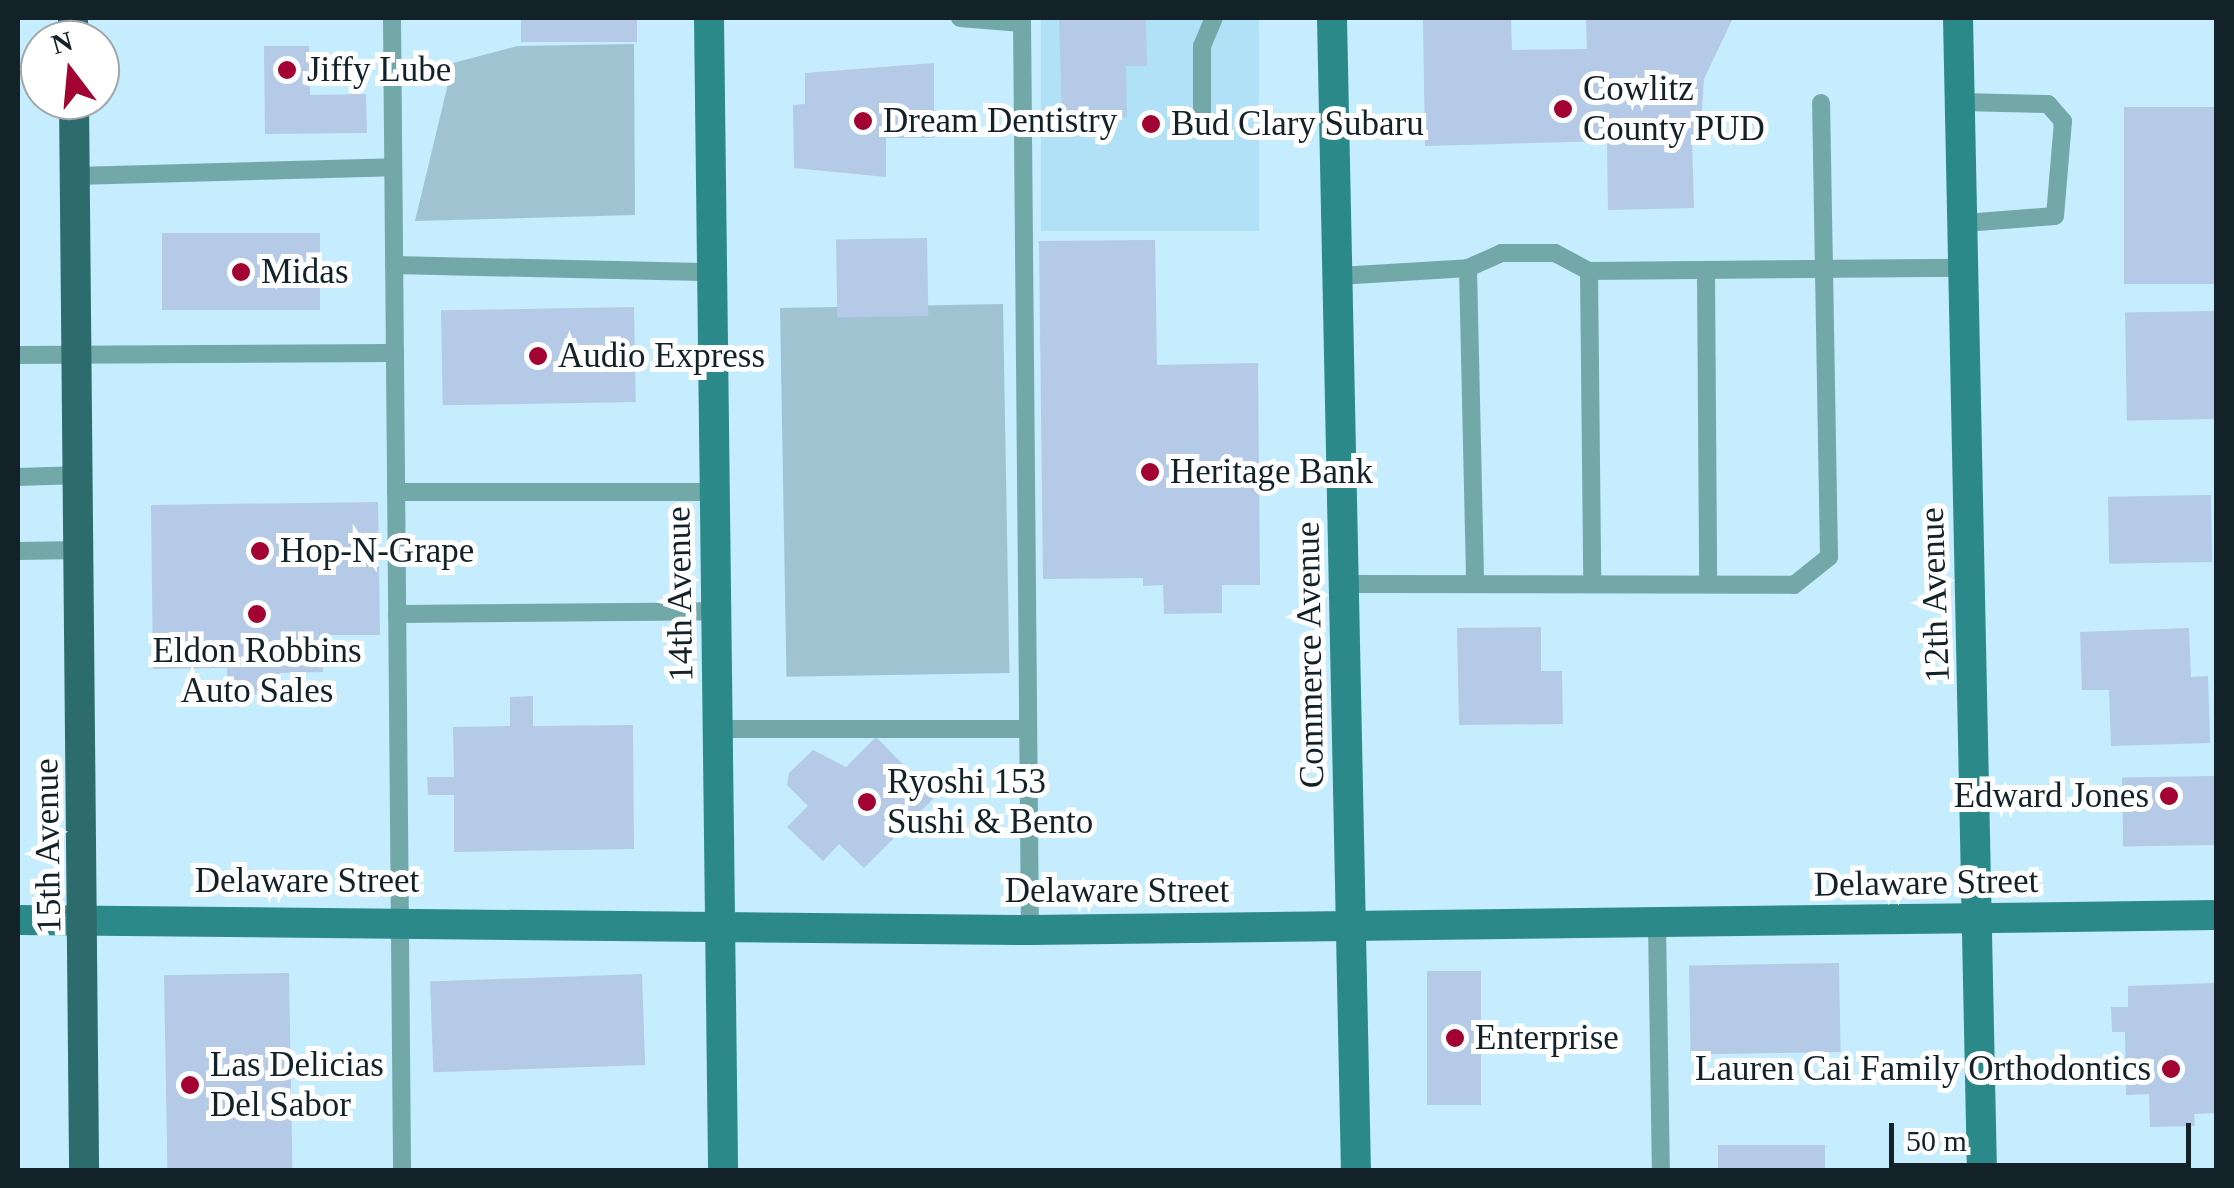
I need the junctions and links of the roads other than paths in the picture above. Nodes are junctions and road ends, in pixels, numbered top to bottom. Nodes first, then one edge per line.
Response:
1 (392, 18) edge
2 (710, 18) edge
3 (960, 18) edge
4 (1214, 18) edge
5 (1332, 18) edge
6 (1958, 18) edge
7 (1022, 20) edge
8 (1960, 102) junction
9 (1820, 103) dead end
10 (1202, 116) dead end
11 (75, 120) edge
12 (393, 167) junction
13 (76, 176) junction
14 (1964, 223) junction
15 (394, 266) junction
16 (1468, 268) junction
17 (1964, 268) junction
18 (1822, 269) junction
19 (1706, 270) junction
20 (713, 272) junction
21 (1589, 272) junction
22 (1338, 276) junction
23 (395, 353) junction
24 (18, 355) edge
25 (79, 356) junction
26 (80, 475) junction
27 (18, 478) edge
28 (396, 492) junction
29 (716, 492) junction
30 (18, 550) edge
31 (82, 550) junction
32 (1475, 583) junction
33 (1346, 584) junction
34 (1592, 584) junction
35 (1708, 584) junction
36 (718, 611) junction
37 (398, 614) junction
38 (719, 729) junction
39 (1028, 729) junction
40 (2216, 916) edge
41 (398, 918) junction
42 (18, 920) edge
43 (87, 920) junction
44 (722, 920) junction
45 (1982, 920) junction
46 (1657, 924) junction
47 (1354, 928) junction
48 (1030, 930) junction
49 (84, 1170) edge
50 (402, 1170) edge
51 (723, 1170) edge
52 (1356, 1170) edge
53 (1662, 1170) edge
54 (1982, 1170) edge

1 - 12 lane
2 - 20 street, 14th Avenue
3 - 7 lane
4 - 10 lane
5 - 22 street, Commerce Avenue
6 - 8 street, 12th Avenue
7 - 39 lane
8 - 14 street, 12th Avenue
8 - 14 lane
9 - 18 lane
11 - 13 main road, 15th Avenue
12 - 13 lane
12 - 15 lane
13 - 25 main road, 15th Avenue
14 - 17 street, 12th Avenue
15 - 20 lane
15 - 23 lane
16 - 21 lane
16 - 22 lane
16 - 32 lane
17 - 18 lane
17 - 45 street, 12th Avenue
18 - 19 lane
18 - 35 lane
19 - 21 lane
19 - 35 lane
20 - 29 street, 14th Avenue
21 - 34 lane
22 - 33 street, Commerce Avenue
23 - 25 lane
23 - 28 lane
24 - 25 lane
25 - 26 main road, 15th Avenue
26 - 27 lane
26 - 31 main road, 15th Avenue
28 - 29 lane
28 - 37 lane
29 - 36 street, 14th Avenue
30 - 31 lane
31 - 43 main road, 15th Avenue
32 - 33 lane
32 - 34 lane
33 - 47 street, Commerce Avenue
34 - 35 lane
36 - 37 lane
36 - 38 street, 14th Avenue
37 - 41 lane
38 - 39 lane
38 - 44 street, 14th Avenue
39 - 48 lane
40 - 45 street, Delaware Street
41 - 43 street, Delaware Street
41 - 44 street, Delaware Street
41 - 50 lane
42 - 43 street, Delaware Street
43 - 49 main road, 15th Avenue
44 - 48 street, Delaware Street
44 - 51 street, 14th Avenue
45 - 46 street, Delaware Street
45 - 54 street, 12th Avenue
46 - 47 street, Delaware Street
46 - 53 lane
47 - 48 street, Delaware Street
47 - 52 street, Commerce Avenue

